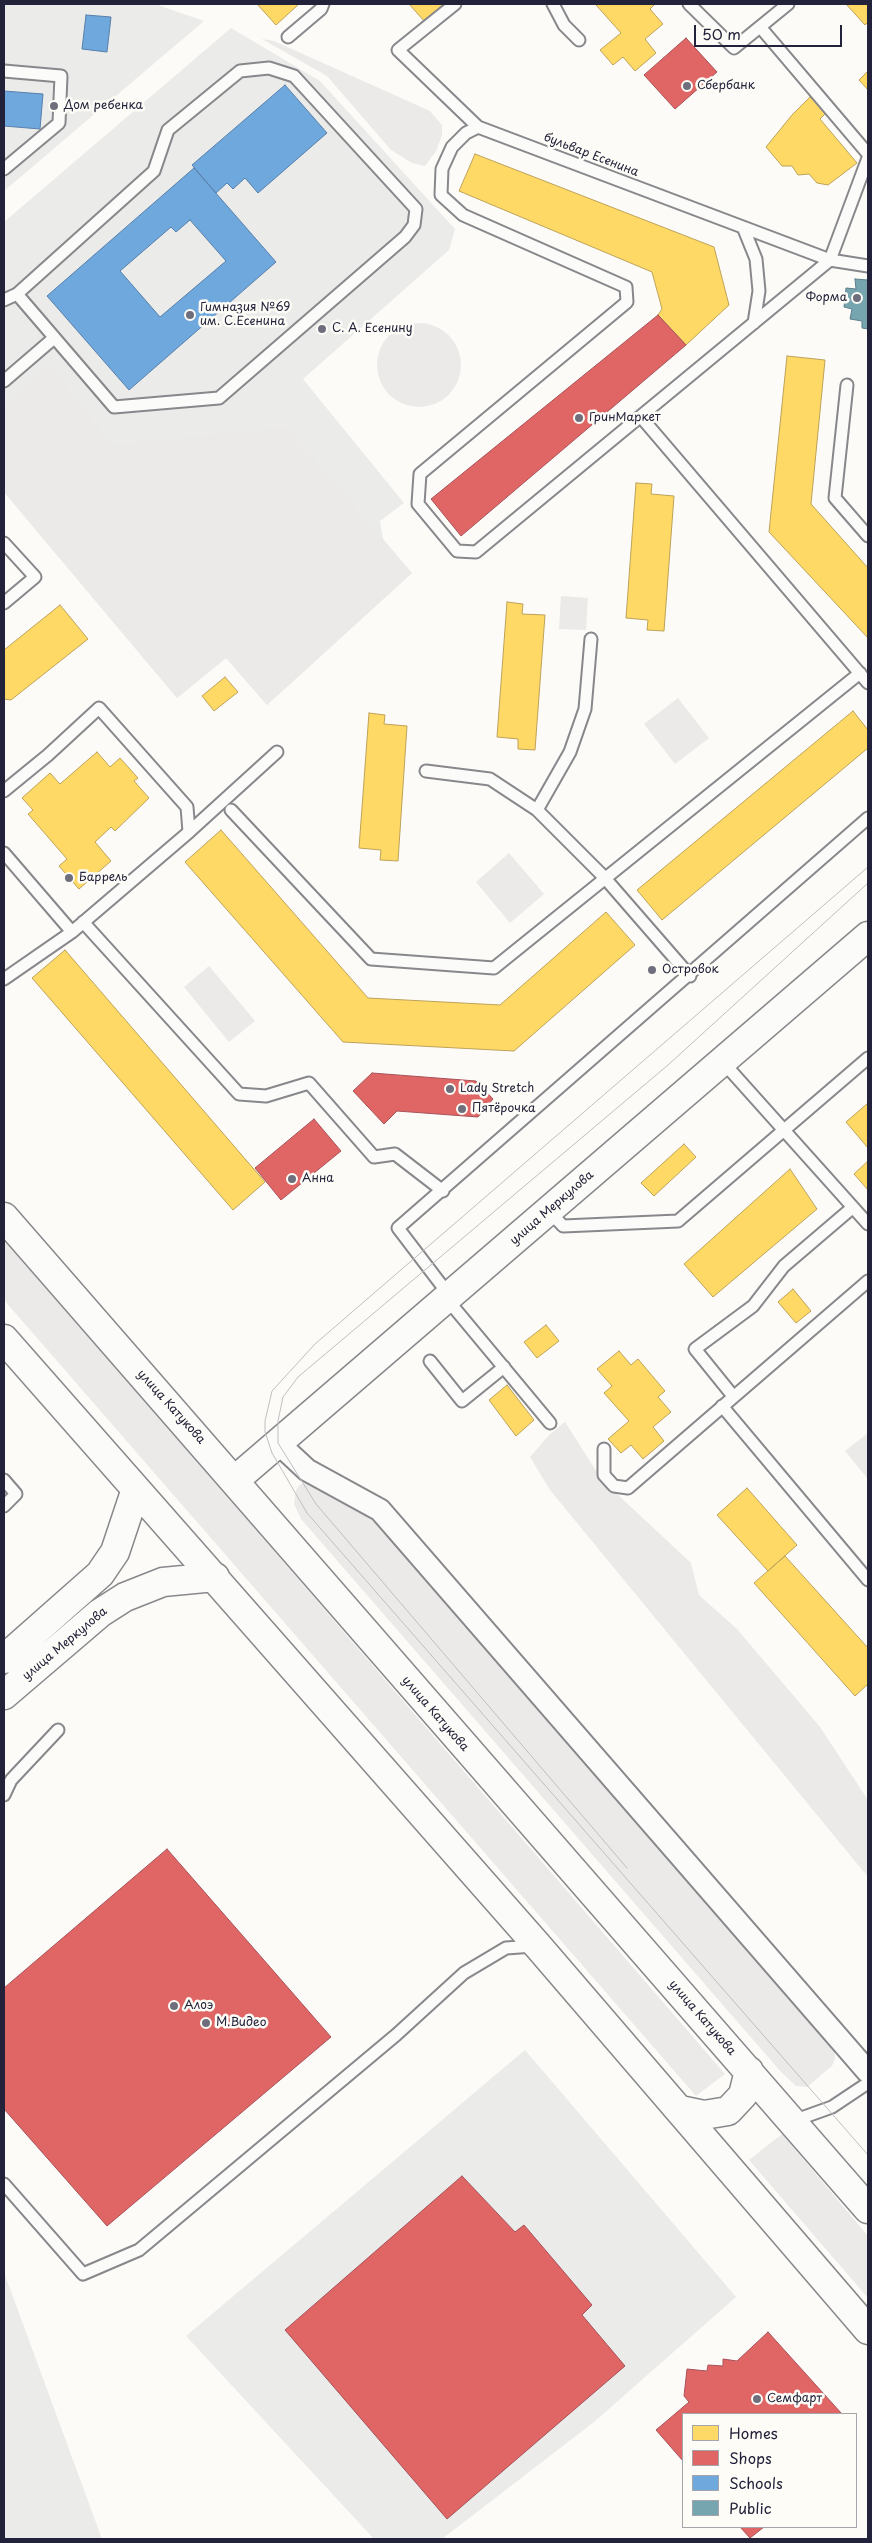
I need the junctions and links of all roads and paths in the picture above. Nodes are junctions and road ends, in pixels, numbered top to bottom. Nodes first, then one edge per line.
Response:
1 (323, 4) edge
2 (455, 4) edge
3 (554, 4) edge
4 (689, 4) edge
5 (788, 4) edge
6 (761, 28) junction
7 (288, 37) dead end
8 (579, 40) dead end
9 (4, 71) edge
10 (478, 127) junction
11 (868, 154) edge
12 (868, 158) edge
13 (4, 169) edge
14 (744, 227) junction
15 (830, 260) junction
16 (868, 266) edge
17 (17, 294) junction
18 (4, 300) edge
19 (754, 323) junction
20 (54, 338) junction
21 (4, 381) edge
22 (846, 384) dead end
23 (642, 417) junction
24 (868, 536) edge
25 (4, 543) edge
26 (4, 603) edge
27 (591, 639) dead end
28 (860, 673) junction
29 (868, 683) edge
30 (277, 752) dead end
31 (426, 771) dead end
32 (4, 791) edge
33 (230, 810) dead end
34 (537, 810) junction
35 (868, 818) edge
36 (189, 832) junction
37 (4, 853) edge
38 (604, 877) junction
39 (83, 922) junction
40 (72, 932) junction
41 (868, 936) edge
42 (690, 976) junction
43 (4, 978) edge
44 (868, 1058) edge
45 (722, 1061) junction
46 (785, 1131) junction
47 (443, 1191) junction
48 (852, 1208) junction
49 (549, 1211) junction
50 (4, 1217) edge
51 (868, 1224) edge
52 (868, 1281) edge
53 (448, 1297) junction
54 (4, 1339) edge
55 (430, 1361) dead end
56 (504, 1367) junction
57 (733, 1396) junction
58 (722, 1406) junction
59 (550, 1423) dead end
60 (278, 1442) junction
61 (604, 1449) dead end
62 (4, 1480) edge
63 (235, 1480) junction
64 (136, 1489) junction
65 (4, 1506) edge
66 (215, 1578) junction
67 (868, 1580) edge
68 (4, 1659) edge
69 (4, 1695) edge
70 (58, 1730) dead end
71 (7, 1783) edge
72 (4, 1795) edge
73 (538, 1946) junction
74 (749, 2071) junction
75 (868, 2072) edge
76 (868, 2083) edge
77 (680, 2110) junction
78 (793, 2121) junction
79 (4, 2184) edge
80 (868, 2209) edge
81 (868, 2330) edge

1 - 7 lane
2 - 10 lane, бульвар Есенина
3 - 8 lane
4 - 6 lane
5 - 6 lane
6 - 11 lane
9 - 13 lane
10 - 14 lane, бульвар Есенина
10 - 23 lane
12 - 15 lane
14 - 15 lane, бульвар Есенина
14 - 19 lane
15 - 16 lane, бульвар Есенина
15 - 19 lane
17 - 18 lane
17 - 20 lane
17 - 20 lane
19 - 23 lane
20 - 21 lane
22 - 24 lane
23 - 28 lane
25 - 26 lane
27 - 34 lane
28 - 29 lane
28 - 38 lane
30 - 36 lane
31 - 34 lane
32 - 36 lane
33 - 38 lane
34 - 38 lane
35 - 42 lane
36 - 39 lane
37 - 40 lane
38 - 42 lane
39 - 40 lane
39 - 47 lane
40 - 43 lane
41 - 45 main road, улица Меркулова
42 - 47 lane
44 - 46 lane
45 - 46 lane
45 - 49 main road, улица Меркулова
46 - 48 lane
46 - 49 lane
47 - 53 lane
48 - 51 lane
48 - 57 lane
49 - 53 main road, улица Меркулова
50 - 63 main road, улица Катукова
52 - 57 lane
53 - 56 lane
53 - 60 main road, улица Меркулова
54 - 64 main road
55 - 56 lane
56 - 59 lane
57 - 58 lane
58 - 61 lane
58 - 67 lane
60 - 63 main road, улица Меркулова
60 - 75 street
62 - 65 lane
63 - 74 main road, улица Катукова
64 - 66 main road
64 - 68 main road
66 - 69 main road, улица Меркулова
66 - 73 main road
70 - 71 lane
71 - 72 lane
73 - 77 main road
73 - 79 lane
74 - 77 main road
74 - 78 main road, улица Катукова
76 - 78 lane
77 - 81 main road
78 - 80 main road, улица Катукова

